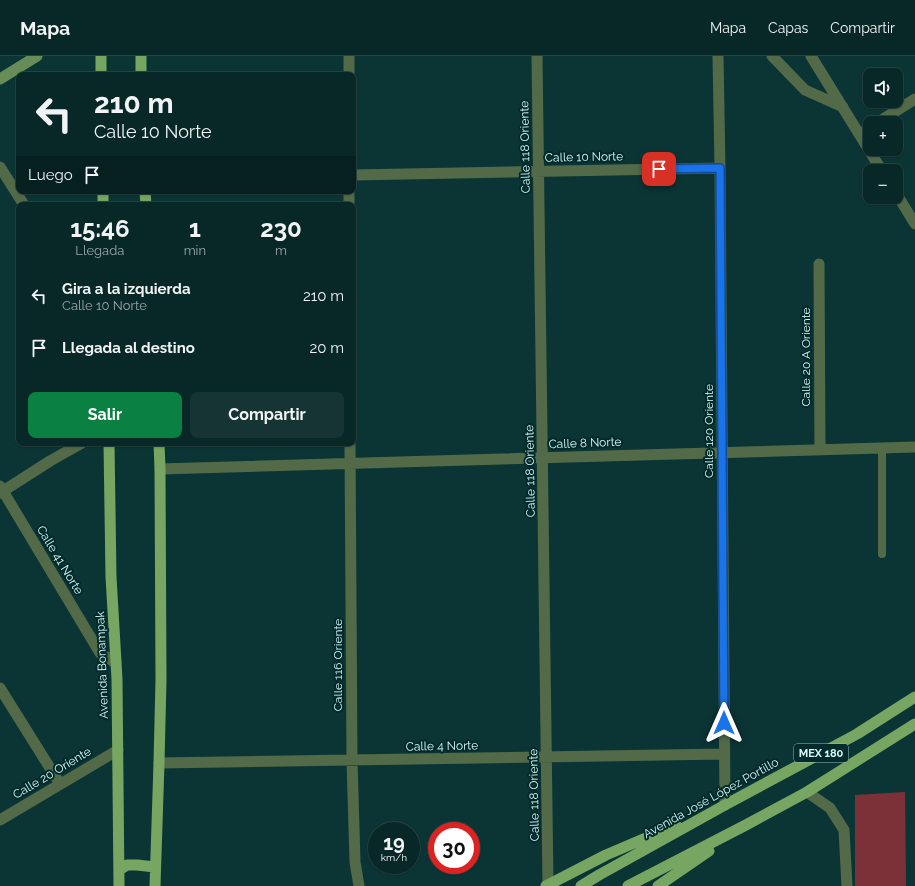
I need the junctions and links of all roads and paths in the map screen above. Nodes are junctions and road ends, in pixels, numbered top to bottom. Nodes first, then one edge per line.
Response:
1 (37, 56) edge
2 (101, 56) edge
3 (141, 56) edge
4 (349, 56) edge
5 (537, 56) edge
6 (718, 56) edge
7 (772, 56) edge
8 (811, 56) edge
9 (101, 72) edge
10 (141, 72) edge
11 (349, 72) edge
12 (0, 79) edge
13 (915, 99) edge
14 (842, 107) junction
15 (888, 116) edge
16 (863, 132) edge
17 (859, 134) junction
18 (878, 164) edge
19 (0, 167) edge
20 (720, 168) junction
21 (539, 171) junction
22 (356, 175) edge
23 (16, 192) edge
24 (903, 204) edge
25 (914, 219) edge
26 (819, 264) dead end
27 (77, 446) edge
28 (109, 446) edge
29 (159, 446) edge
30 (350, 446) edge
31 (915, 447) edge
32 (882, 448) junction
33 (820, 450) junction
34 (722, 452) junction
35 (542, 458) junction
36 (350, 463) junction
37 (160, 469) junction
38 (1, 490) edge
39 (882, 554) dead end
40 (116, 663) junction
41 (0, 688) edge
42 (915, 697) edge
43 (915, 724) edge
44 (118, 750) junction
45 (724, 754) junction
46 (546, 757) junction
47 (352, 760) junction
48 (159, 763) junction
49 (60, 784) junction
50 (808, 792) junction
51 (725, 805) junction
52 (0, 820) edge
53 (744, 826) junction
54 (155, 867) junction
55 (119, 870) junction
56 (119, 886) edge
57 (155, 886) edge
58 (360, 886) edge
59 (547, 886) edge
60 (581, 886) edge
61 (628, 886) edge
62 (658, 886) edge
63 (847, 886) edge

1 - 12 main road
2 - 9 main road
3 - 10 main road
4 - 11 street
5 - 21 street, Calle 118 Oriente
6 - 20 street, Calle 120 Oriente
7 - 14 street
8 - 14 street
13 - 15 street
14 - 17 street
16 - 17 street
17 - 18 street
19 - 23 street
20 - 21 street, Calle 10 Norte
20 - 34 street, Calle 120 Oriente
21 - 22 street, Calle 10 Norte
21 - 35 street, Calle 118 Oriente
24 - 25 street
26 - 33 street, Calle 20 A Oriente
27 - 38 street
28 - 40 main road, Avenida Bonampak
29 - 37 main road
30 - 36 street, Calle 116 Oriente
31 - 32 street, Calle 8 Norte
32 - 33 street, Calle 8 Norte
32 - 39 lane
33 - 34 street, Calle 8 Norte
34 - 35 street, Calle 8 Norte
34 - 45 street, Calle 120 Oriente
35 - 36 street, Calle 8 Norte
35 - 46 street, Calle 118 Oriente
36 - 37 street, Calle 8 Norte
36 - 47 street, Calle 116 Oriente
37 - 48 main road
38 - 40 street, Calle 41 Norte
40 - 44 main road, Avenida Bonampak
41 - 49 street
42 - 51 main road, Avenida José López Portillo / MEX 180
43 - 50 main road, MEX 180
44 - 49 street, Calle 20 Oriente
44 - 55 main road, Avenida Bonampak
45 - 46 street, Calle 4 Norte
45 - 51 street, Calle 120 Oriente
46 - 47 street, Calle 4 Norte
46 - 59 street, Calle 118 Oriente
47 - 48 street, Calle 4 Norte
47 - 58 street, Calle 116 Oriente
48 - 54 main road
49 - 52 street, Calle 20 Oriente
50 - 53 main road, MEX 180
50 - 63 street
51 - 59 main road
51 - 60 main road, Avenida José López Portillo / MEX 180
53 - 61 main road, MEX 180
53 - 62 main road
54 - 55 main road
54 - 57 main road
55 - 56 main road, Avenida Bonampak

